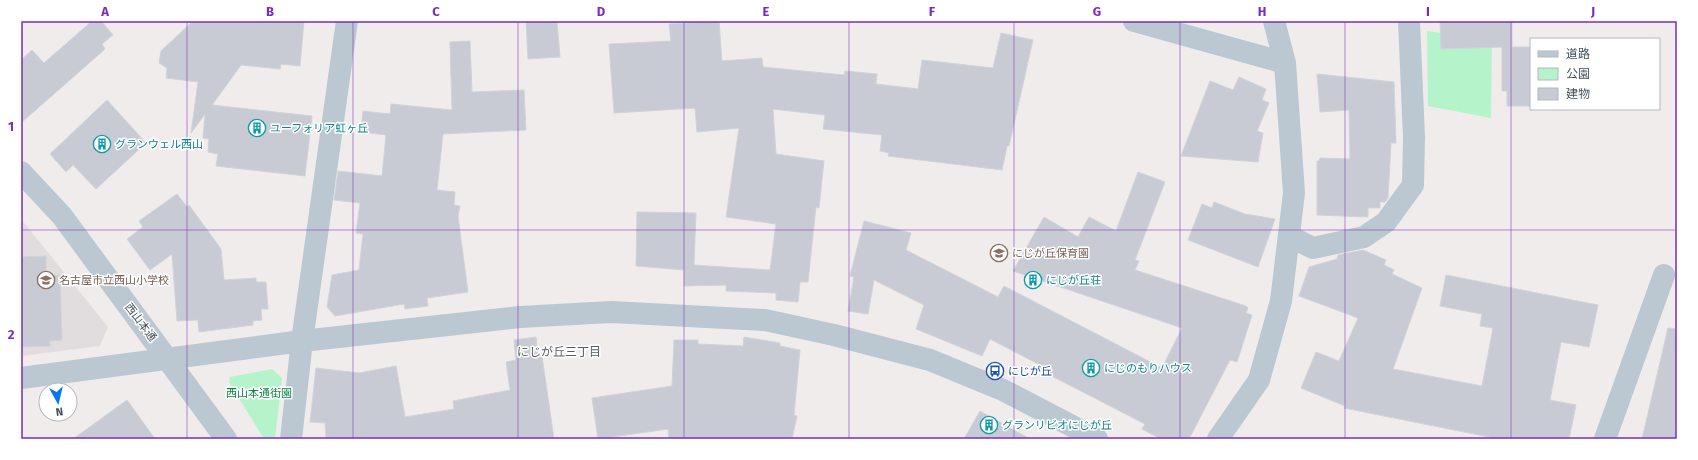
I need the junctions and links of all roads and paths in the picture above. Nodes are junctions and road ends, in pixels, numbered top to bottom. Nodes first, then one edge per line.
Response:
1 (347, 21) edge
2 (1134, 21) edge
3 (1274, 21) edge
4 (1409, 21) edge
5 (1285, 63) junction
6 (21, 172) edge
7 (1289, 236) junction
8 (1664, 275) dead end
9 (302, 341) junction
10 (169, 360) junction
11 (21, 378) edge
12 (226, 439) edge
13 (291, 439) edge
14 (1097, 439) edge
15 (1218, 439) edge
16 (1605, 439) edge

1 - 9 street
2 - 5 street
3 - 5 street
4 - 7 street
5 - 7 street
6 - 10 street, 西山本通
7 - 15 street
8 - 16 street
9 - 10 street
9 - 13 street
9 - 14 street
10 - 11 street
10 - 12 street, 西山本通

